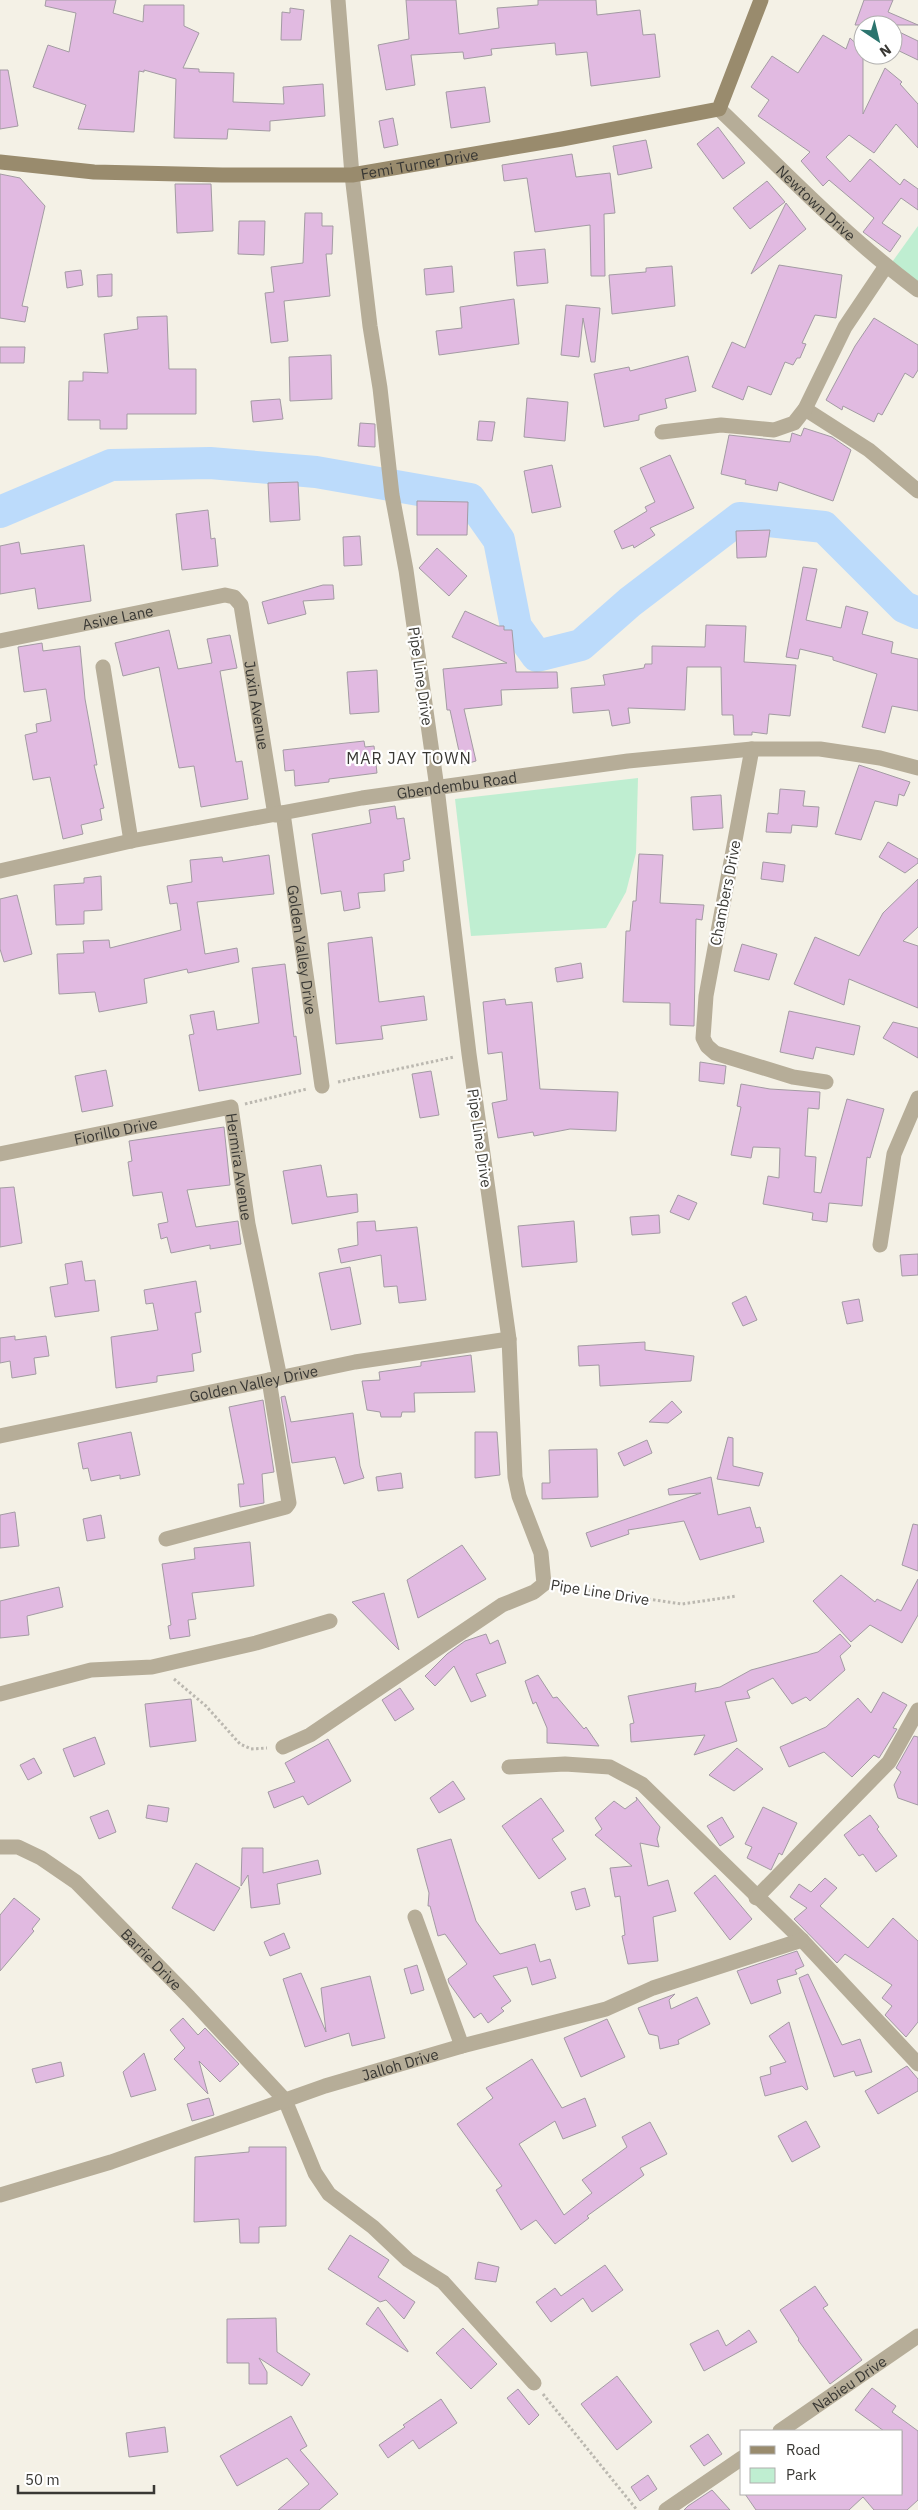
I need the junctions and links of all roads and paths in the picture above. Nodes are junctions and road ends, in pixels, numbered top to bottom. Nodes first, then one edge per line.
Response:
1 (338, 0) edge
2 (761, 0) edge
3 (719, 108) junction
4 (0, 162) edge
5 (352, 174) junction
6 (886, 266) junction
7 (918, 290) edge
8 (805, 409) junction
9 (662, 432) dead end
10 (918, 491) edge
11 (234, 597) joint
12 (0, 641) edge
13 (103, 667) dead end
14 (752, 749) junction
15 (918, 768) edge
16 (437, 788) junction
17 (279, 814) junction
18 (131, 841) junction
19 (0, 870) edge
20 (469, 1054) junction
21 (826, 1082) dead end
22 (322, 1086) junction
23 (918, 1098) edge
24 (231, 1107) junction
25 (0, 1154) edge
26 (880, 1245) dead end
27 (509, 1339) junction
28 (274, 1379) junction
29 (0, 1436) edge
30 (166, 1539) dead end
31 (544, 1584) junction
32 (738, 1596) dead end
33 (330, 1621) dead end
34 (152, 1667) junction
35 (0, 1694) edge
36 (918, 1710) edge
37 (283, 1748) joint
38 (509, 1767) dead end
39 (0, 1847) edge
40 (756, 1898) junction
41 (415, 1916) dead end
42 (802, 1940) junction
43 (462, 2046) junction
44 (918, 2064) edge
45 (285, 2100) junction
46 (0, 2195) edge
47 (918, 2336) edge
48 (534, 2383) joint
49 (781, 2430) edge
50 (740, 2459) edge
51 (637, 2510) edge
52 (666, 2510) edge

1 - 5 street, Pipe Line Drive
2 - 3 street
3 - 5 street, Femi Turner Drive
3 - 6 street, Newtown Drive
4 - 5 street, Femi Turner Drive
5 - 16 street, Pipe Line Drive
6 - 7 street, Newtown Drive
6 - 8 street
8 - 9 street
8 - 10 street
11 - 12 street, Asive Lane
11 - 17 street, Juxin Avenue
13 - 18 street
14 - 15 street, Gbendembu Road
14 - 16 street, Gbendembu Road
14 - 21 street, Chambers Drive
16 - 17 street, Gbendembu Road
16 - 20 street, Pipe Line Drive
17 - 18 street, Gbendembu Road
17 - 22 street, Golden Valley Drive
18 - 19 street, Gbendembu Road
20 - 22 path, Hermira Avenue
20 - 27 street, Pipe Line Drive
22 - 24 path, Hermira Avenue
23 - 26 street
24 - 25 street, Fiorillo Drive
24 - 28 street, Hermira Avenue
27 - 28 street, Golden Valley Drive
27 - 31 street, Pipe Line Drive
28 - 29 street, Golden Valley Drive
28 - 30 street, Hermira Avenue
31 - 32 path, Pipe Line Drive
31 - 37 street
33 - 34 street
34 - 35 street
34 - 37 path
36 - 40 street
38 - 40 street
39 - 45 street, Barrie Drive
40 - 42 street
41 - 43 street
42 - 43 street, Jalloh Drive
42 - 44 street
43 - 45 street, Jalloh Drive
45 - 46 street, Jalloh Drive
45 - 48 street
47 - 49 street, Nabieu Drive
48 - 51 path
50 - 52 street

